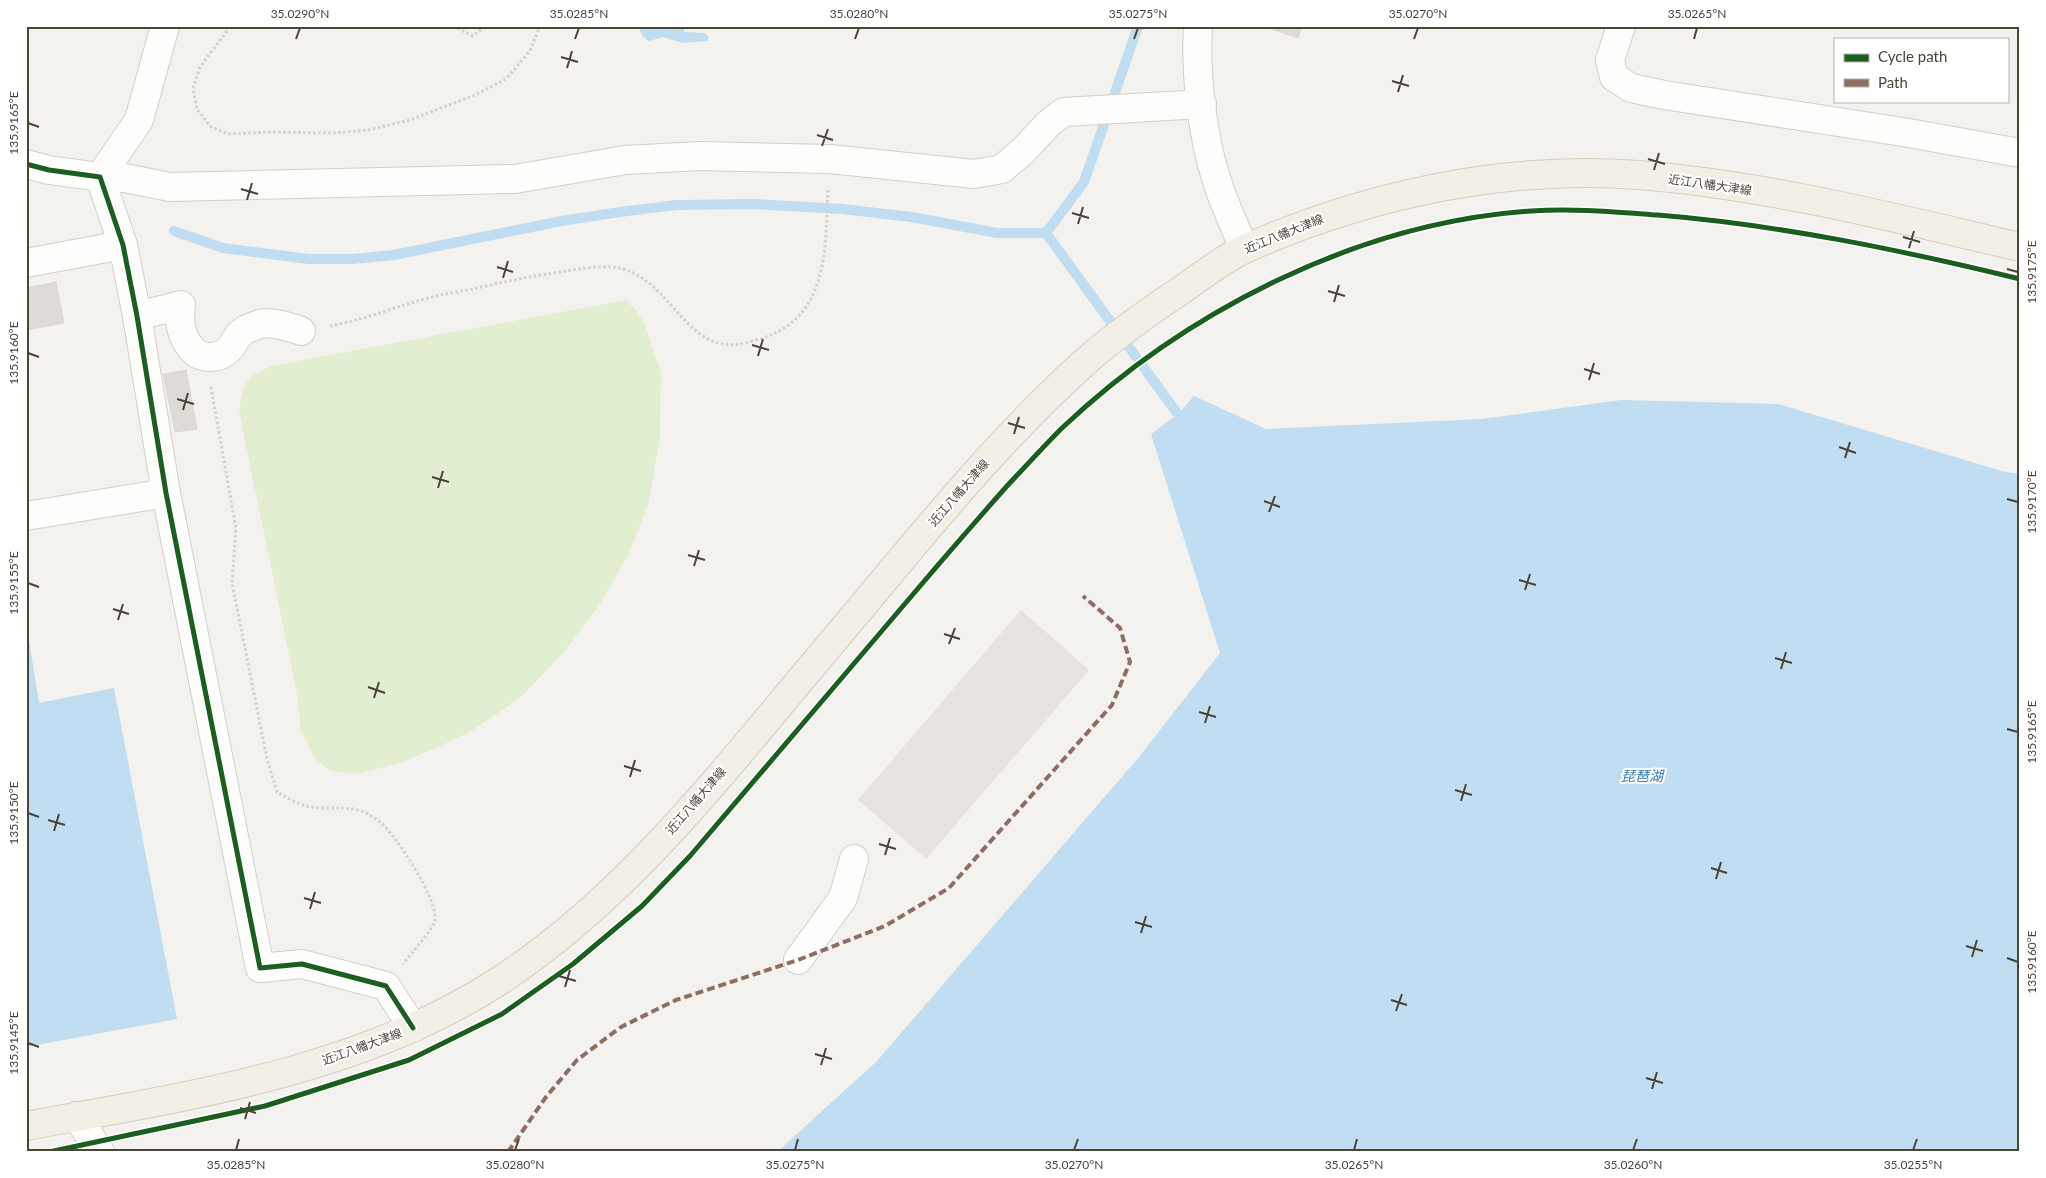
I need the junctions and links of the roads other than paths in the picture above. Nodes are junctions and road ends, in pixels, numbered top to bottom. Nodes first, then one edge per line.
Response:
1 (165, 26) edge
2 (1198, 26) edge
3 (1621, 26) edge
4 (1202, 104) junction
5 (2020, 153) edge
6 (26, 164) edge
7 (100, 177) junction
8 (123, 245) junction
9 (2020, 247) edge
10 (1244, 249) junction
11 (26, 263) edge
12 (137, 316) junction
13 (301, 331) road end
14 (166, 493) junction
15 (26, 516) edge
16 (854, 859) dead end
17 (798, 960) dead end
18 (413, 1028) junction
19 (77, 1116) junction
20 (26, 1126) edge
21 (100, 1152) edge

1 - 7 street
2 - 4 street
3 - 5 street
4 - 7 street
4 - 10 street
6 - 7 street
7 - 8 street
8 - 11 street
8 - 12 street
9 - 10 main road, 近江八幡大津線
10 - 18 main road, 近江八幡大津線
12 - 13 street
12 - 14 street
14 - 15 street
14 - 18 street
16 - 17 street
18 - 19 main road, 近江八幡大津線
19 - 20 main road, 近江八幡大津線
19 - 21 street

